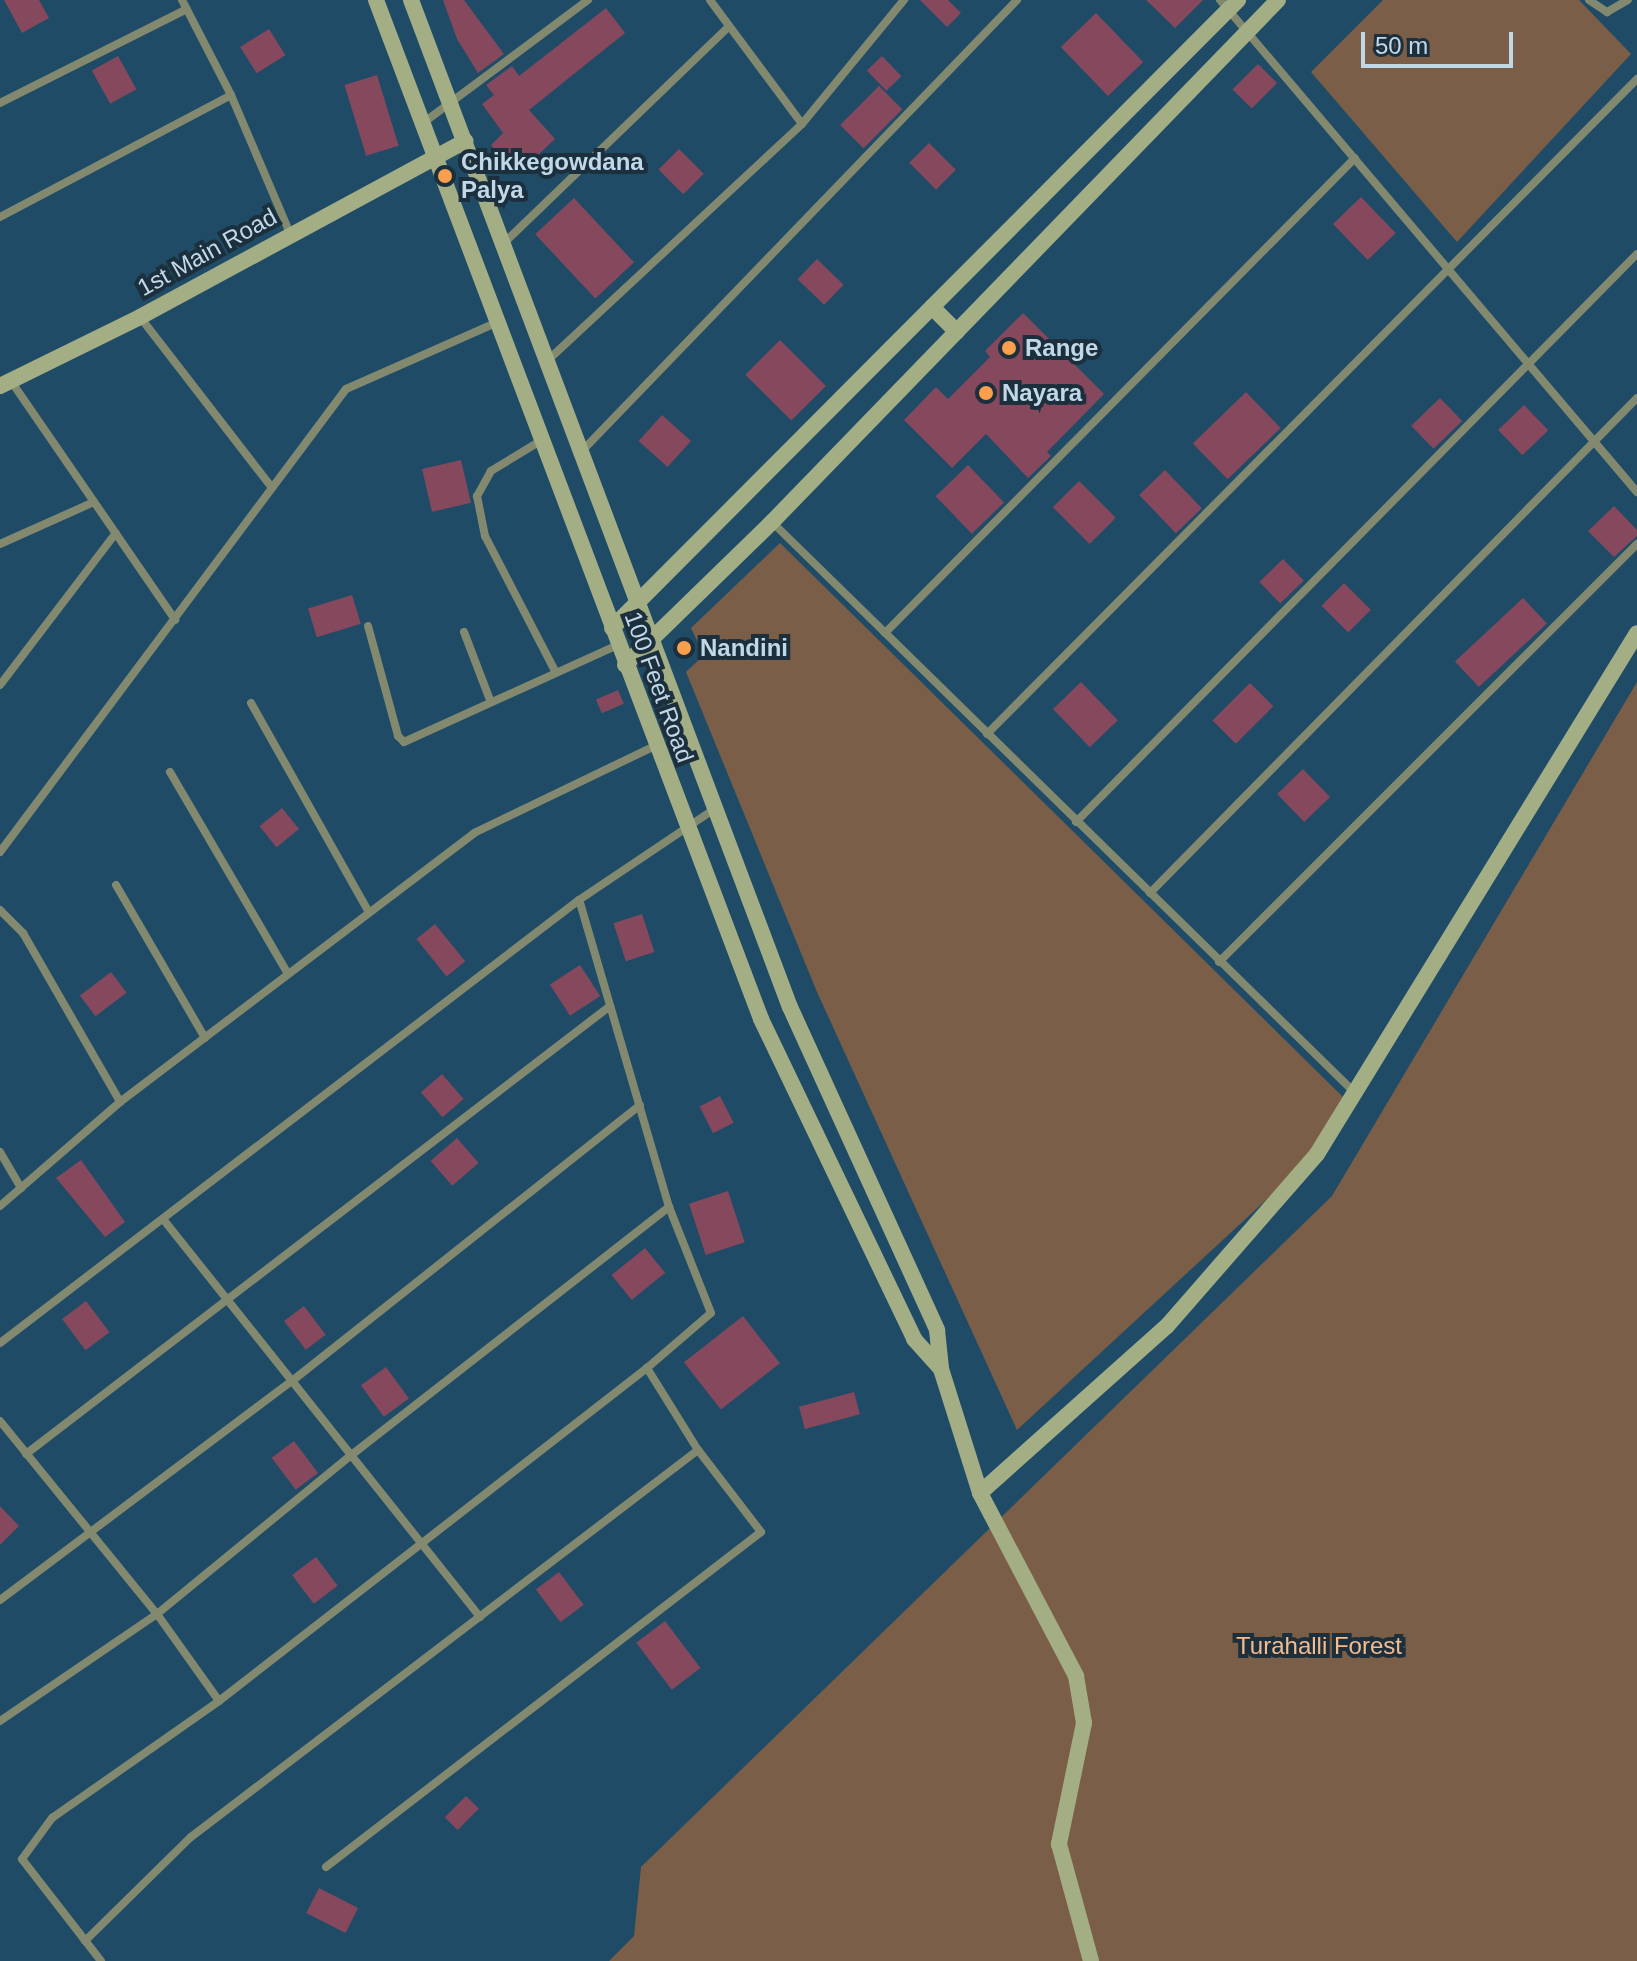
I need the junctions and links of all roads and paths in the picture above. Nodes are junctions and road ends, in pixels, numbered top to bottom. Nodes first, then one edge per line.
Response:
1 (376, 0) edge
2 (411, 0) edge
3 (588, 0) edge
4 (710, 0) edge
5 (904, 0) edge
6 (1017, 0) edge
7 (1278, 0) edge
8 (1589, 0) edge
9 (1628, 0) edge
10 (1229, 3) edge
11 (185, 4) edge
12 (728, 27) junction
13 (1249, 29) junction
14 (1637, 79) edge
15 (231, 95) junction
16 (449, 102) junction
17 (0, 103) edge
18 (423, 123) junction
19 (802, 124) junction
20 (465, 141) junction
21 (435, 156) junction
22 (1355, 158) junction
23 (0, 217) edge
24 (290, 233) junction
25 (506, 241) junction
26 (1637, 254) edge
27 (1450, 270) junction
28 (932, 307) junction
29 (140, 317) junction
30 (499, 322) junction
31 (957, 332) junction
32 (547, 361) junction
33 (1530, 363) junction
34 (6, 384) edge
35 (1637, 398) edge
36 (543, 440) junction
37 (1595, 440) junction
38 (580, 452) junction
39 (272, 488) junction
40 (1637, 492) edge
41 (94, 502) junction
42 (772, 522) junction
43 (116, 533) junction
44 (0, 544) edge
45 (1637, 544) edge
46 (636, 605) junction
47 (175, 620) junction
48 (368, 626) dead end
49 (612, 628) junction
50 (464, 632) dead end
51 (885, 633) junction
52 (1637, 633) edge
53 (649, 641) junction
54 (618, 645) junction
55 (625, 665) junction
56 (555, 671) junction
57 (0, 685) edge
58 (490, 700) junction
59 (251, 703) dead end
60 (987, 734) junction
61 (655, 746) junction
62 (170, 772) dead end
63 (713, 810) junction
64 (1076, 822) junction
65 (685, 825) junction
66 (0, 852) edge
67 (116, 885) dead end
68 (1150, 893) junction
69 (579, 900) junction
70 (0, 910) edge
71 (369, 912) junction
72 (1219, 962) junction
73 (288, 974) junction
74 (610, 1006) junction
75 (205, 1038) junction
76 (1355, 1093) junction
77 (120, 1102) junction
78 (640, 1105) junction
79 (0, 1152) edge
80 (21, 1188) junction
81 (0, 1206) edge
82 (669, 1207) junction
83 (163, 1219) junction
84 (227, 1300) junction
85 (0, 1343) edge
86 (647, 1368) junction
87 (941, 1369) junction
88 (292, 1381) junction
89 (0, 1421) edge
90 (698, 1450) junction
91 (354, 1453) junction
92 (26, 1454) junction
93 (980, 1493) junction
94 (90, 1534) junction
95 (419, 1541) junction
96 (0, 1600) edge
97 (157, 1614) junction
98 (480, 1617) junction
99 (219, 1701) junction
100 (0, 1721) edge
101 (326, 1867) dead end
102 (85, 1941) junction
103 (101, 1961) edge
104 (1091, 1961) edge

1 - 18 main road, 100 Feet Road
2 - 16 main road, 100 Feet Road
3 - 16 street
4 - 12 street
5 - 19 street
6 - 38 street
7 - 13 main road
8 - 9 street
10 - 13 street
10 - 28 main road
11 - 15 street
11 - 17 street
12 - 19 street
12 - 25 street
13 - 22 street
13 - 31 main road
14 - 27 street
15 - 23 street
15 - 24 street
16 - 18 street
16 - 20 main road, 100 Feet Road
18 - 21 main road, 100 Feet Road
19 - 32 street
20 - 21 main road, 1st Main Road
20 - 25 main road, 100 Feet Road
21 - 24 main road, 1st Main Road
21 - 30 main road, 100 Feet Road
22 - 27 street
22 - 51 street
24 - 29 main road, 1st Main Road
25 - 32 main road, 100 Feet Road
26 - 33 street
27 - 33 street
27 - 60 street
28 - 31 main road
28 - 46 main road
29 - 34 main road, 1st Main Road
29 - 39 street
30 - 36 main road, 100 Feet Road
30 - 39 street
31 - 42 main road
32 - 38 main road, 100 Feet Road
33 - 37 street
33 - 64 street
34 - 41 street
35 - 37 street
36 - 49 main road, 100 Feet Road
36 - 56 street
37 - 40 street
37 - 68 street
38 - 46 main road, 100 Feet Road
39 - 47 street
41 - 43 street
41 - 44 street
42 - 51 street
42 - 53 main road
43 - 47 street
43 - 57 street
45 - 72 street
46 - 49 main road
46 - 53 main road, 100 Feet Road
47 - 66 street
48 - 58 street
49 - 54 main road, 100 Feet Road
50 - 58 street
51 - 60 street
52 - 76 main road
53 - 55 main road
53 - 63 main road, 100 Feet Road
54 - 55 main road, 100 Feet Road
54 - 56 street
55 - 61 main road, 100 Feet Road
56 - 58 street
59 - 71 street
60 - 64 street
61 - 65 main road, 100 Feet Road
61 - 71 street
62 - 73 street
63 - 65 street
63 - 87 main road, 100 Feet Road
64 - 68 street
65 - 69 street
65 - 87 main road, 100 Feet Road
67 - 75 street
68 - 72 street
69 - 74 street
69 - 83 street
70 - 77 street
71 - 73 street
72 - 76 street
73 - 75 street
74 - 78 street
74 - 84 street
75 - 77 street
76 - 93 main road
77 - 80 street
78 - 82 street
78 - 88 street
79 - 80 street
80 - 81 street
82 - 86 street
82 - 91 street
83 - 84 street
83 - 85 street
84 - 88 street
84 - 92 street
86 - 90 street
86 - 95 street
87 - 93 main road, 100 Feet Road
88 - 91 street
88 - 94 street
89 - 92 street
90 - 98 street
90 - 101 street
91 - 95 street
91 - 97 street
92 - 94 street
93 - 104 main road, 100 Feet Road
94 - 96 street
94 - 97 street
95 - 98 street
95 - 99 street
97 - 99 street
97 - 100 street
98 - 102 street
99 - 102 street
102 - 103 street

